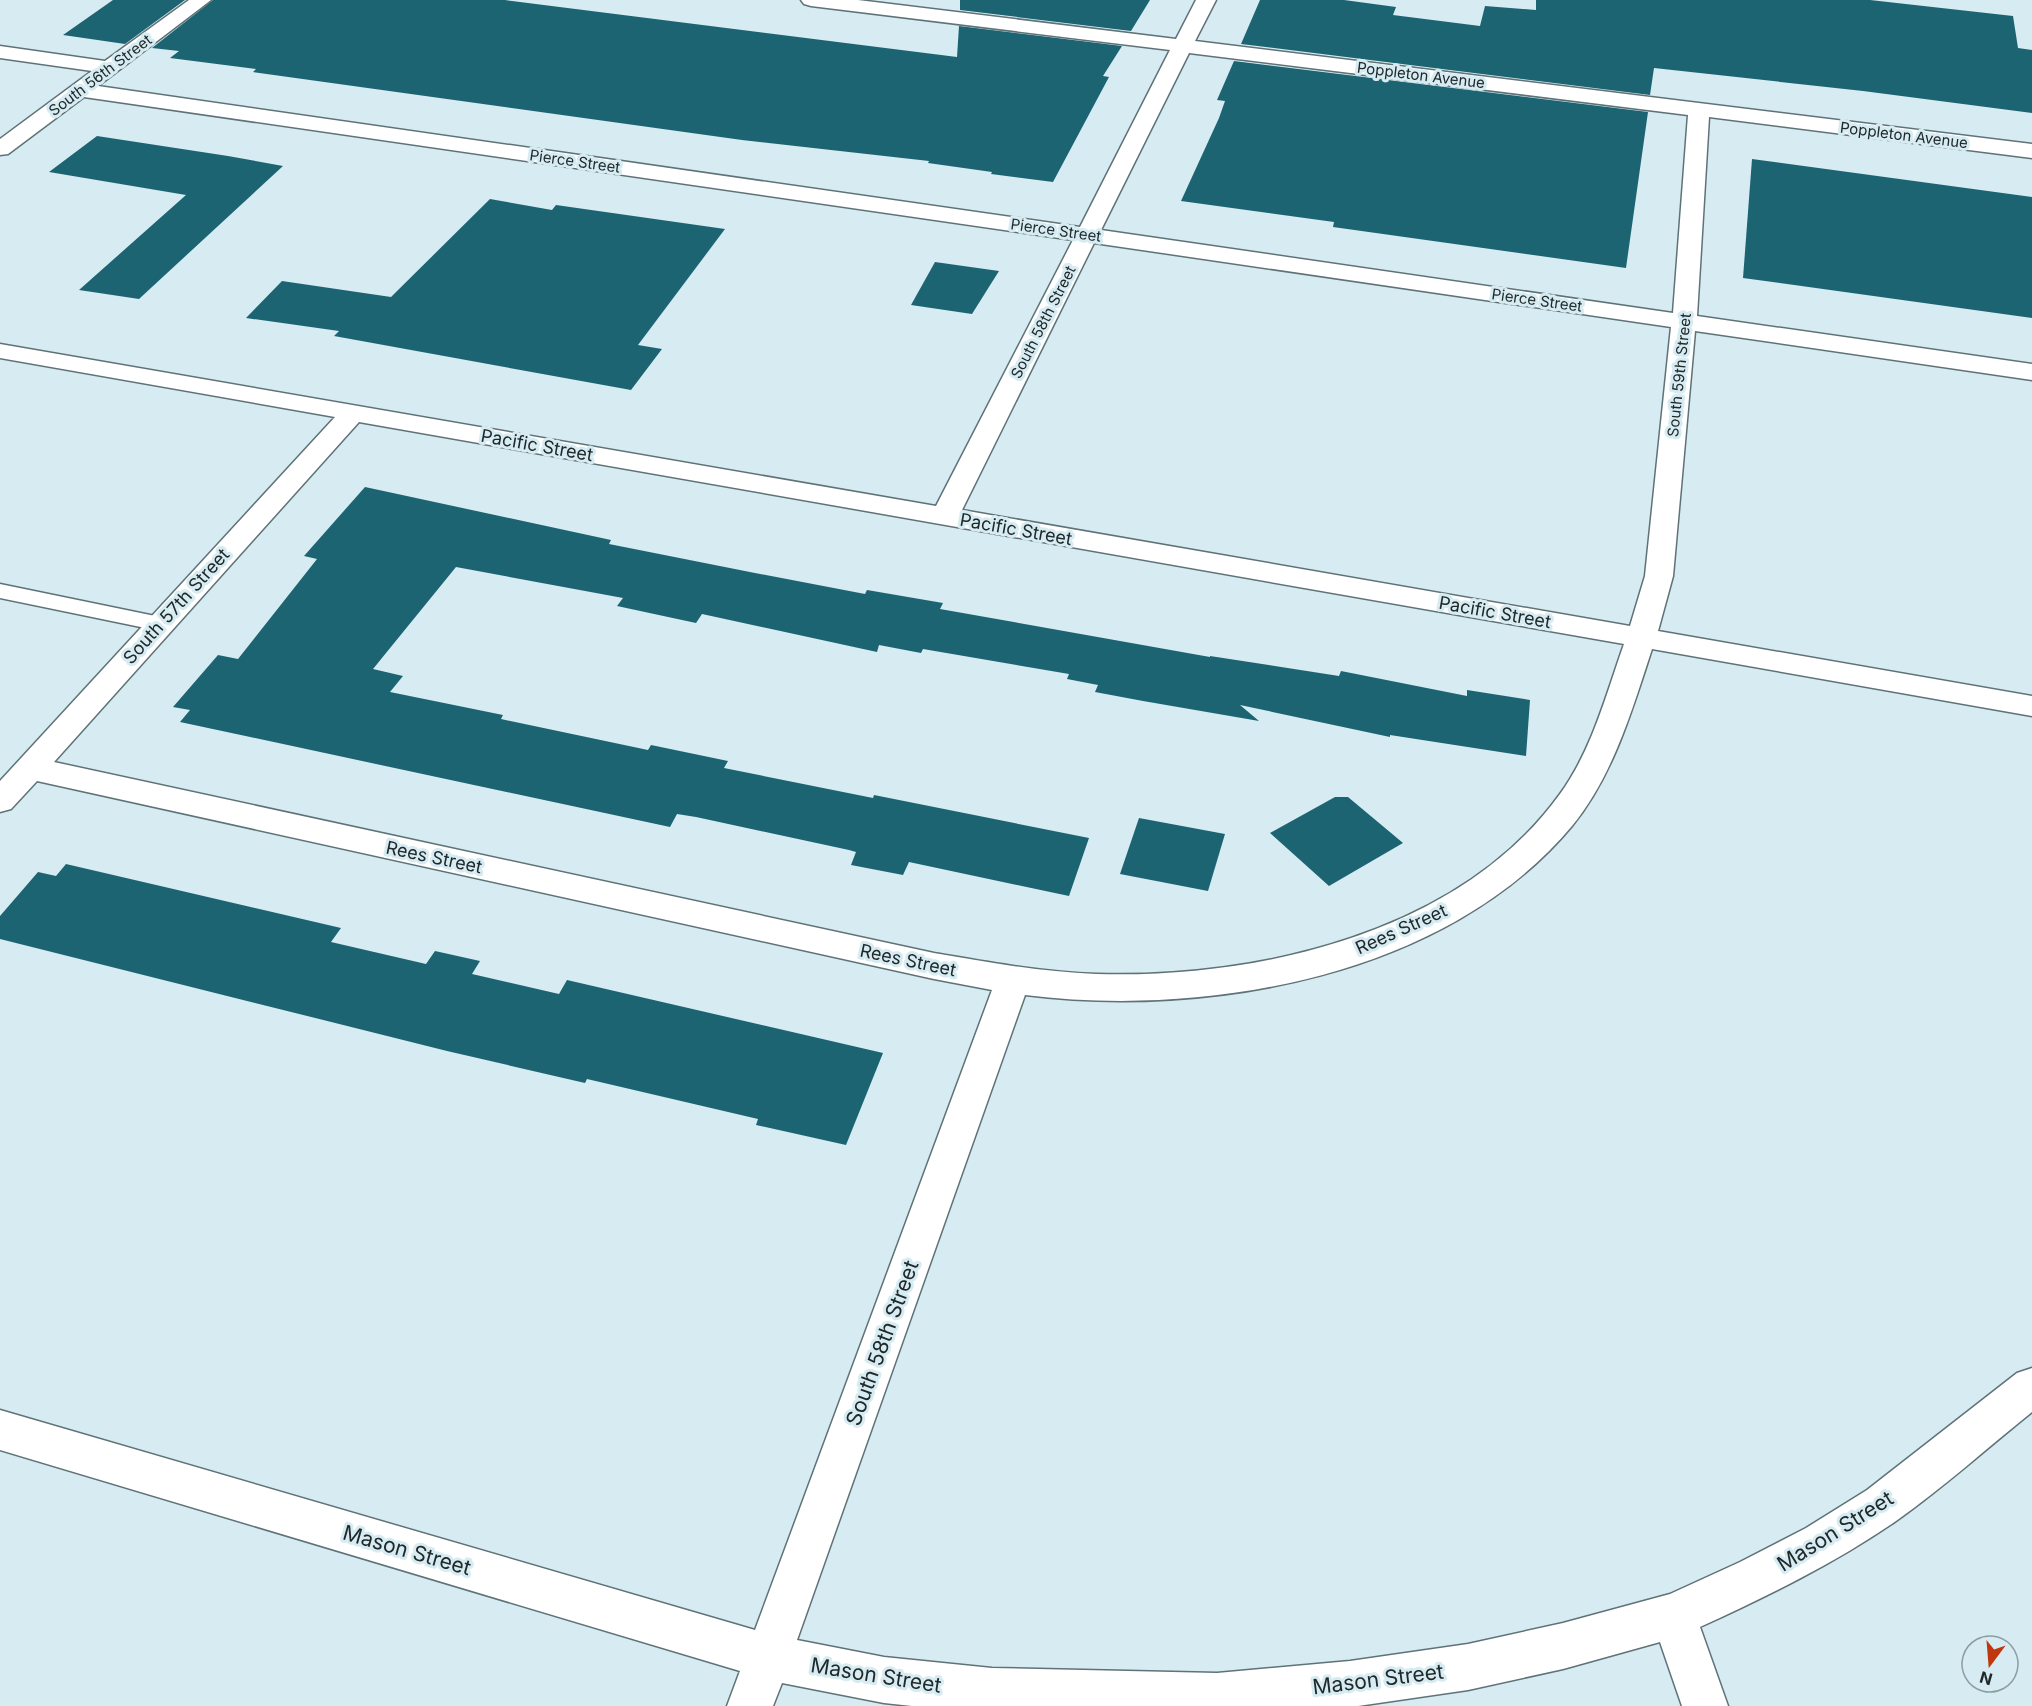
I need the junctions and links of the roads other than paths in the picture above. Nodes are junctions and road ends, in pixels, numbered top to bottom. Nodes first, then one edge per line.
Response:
1 (201, 0) edge
2 (810, 0) edge
3 (1206, 0) edge
4 (1183, 46) junction
5 (0, 52) edge
6 (110, 68) junction
7 (81, 90) junction
8 (1699, 110) junction
9 (0, 149) edge
10 (2032, 151) edge
11 (1087, 234) junction
12 (1684, 322) junction
13 (0, 351) edge
14 (2032, 372) edge
15 (353, 413) junction
16 (945, 516) junction
17 (0, 591) edge
18 (160, 624) junction
19 (1641, 637) junction
20 (2032, 706) edge
21 (30, 768) junction
22 (0, 801) edge
23 (1013, 980) junction
24 (2032, 1387) edge
25 (0, 1430) edge
26 (1673, 1616) junction
27 (769, 1657) junction
28 (750, 1706) edge
29 (1705, 1706) edge

1 - 6 street, South 56th Street
2 - 4 street, Poppleton Avenue
3 - 4 street, South 58th Street
4 - 8 street, Poppleton Avenue
4 - 11 street, South 58th Street
5 - 6 street
6 - 7 street, South 56th Street
7 - 9 street, South 56th Street
7 - 11 street, Pierce Street
8 - 10 street, Poppleton Avenue
8 - 12 street, South 59th Street
11 - 12 street, Pierce Street
11 - 16 street, South 58th Street
12 - 14 street, Pierce Street
12 - 19 street, South 59th Street
13 - 15 street, Pacific Street
15 - 16 street, Pacific Street
15 - 18 street, South 57th Street
16 - 19 street, Pacific Street
17 - 18 lane
18 - 21 street, South 57th Street
19 - 20 street, Pacific Street
19 - 23 street, Rees Street
21 - 22 street, South 57th Street
21 - 23 street, Rees Street
23 - 27 street, South 58th Street
24 - 26 street, Mason Street
25 - 27 street, Mason Street
26 - 27 street, Mason Street
26 - 29 street
27 - 28 street, South 58th Street

